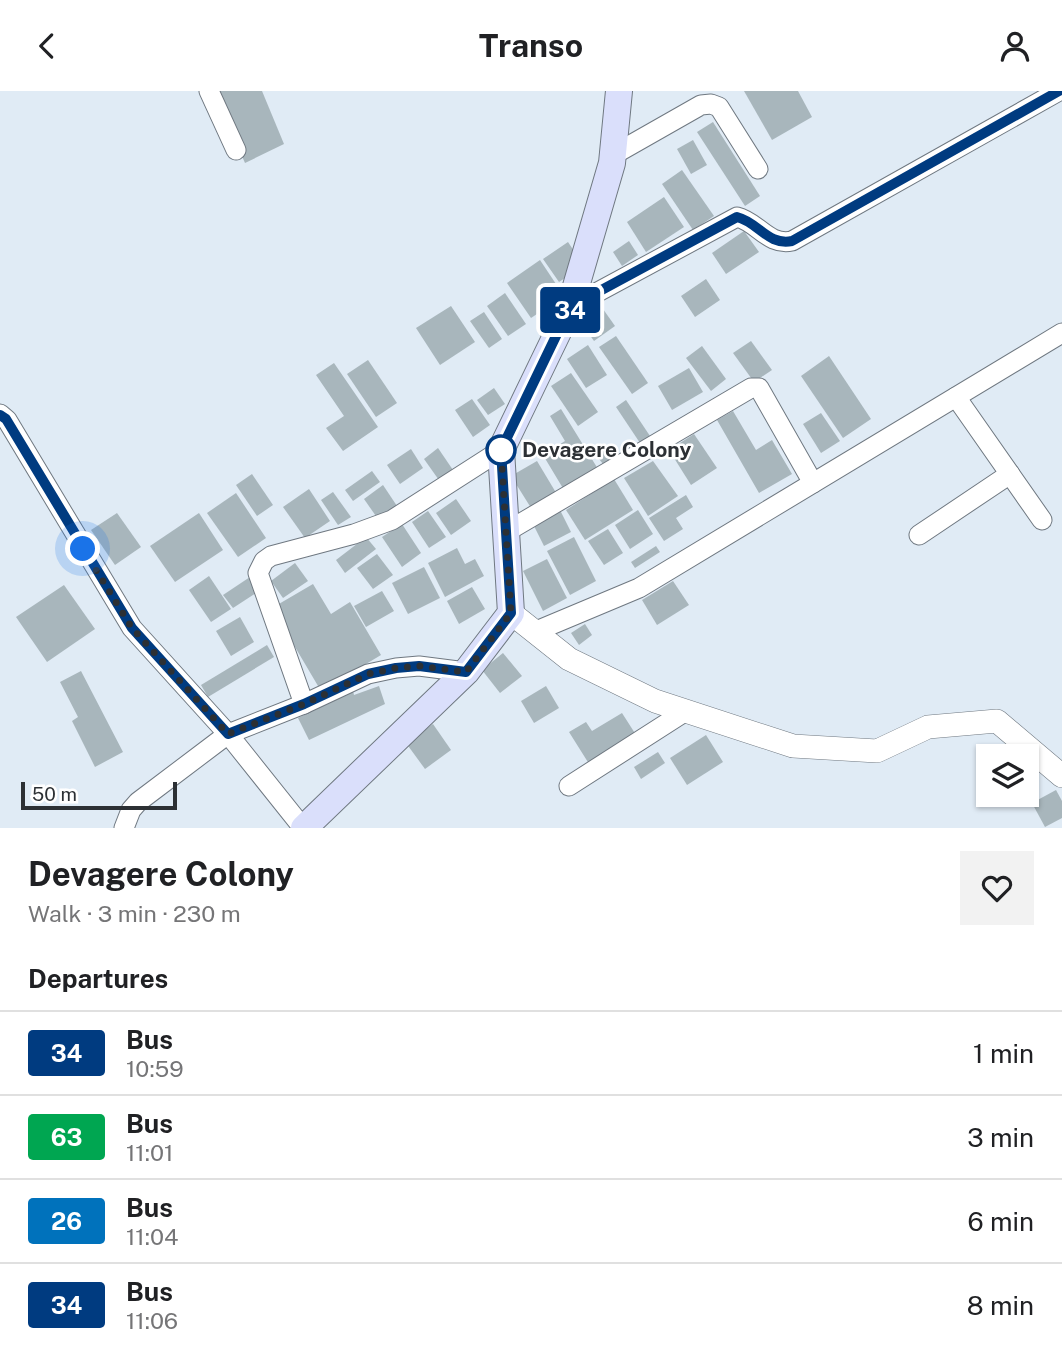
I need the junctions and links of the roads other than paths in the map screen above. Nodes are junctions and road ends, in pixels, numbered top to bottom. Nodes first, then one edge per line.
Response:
1 (209, 91) edge
2 (619, 91) edge
3 (1059, 91) edge
4 (236, 151) dead end
5 (613, 155) junction
6 (758, 169) dead end
7 (570, 307) junction
8 (1062, 333) edge
9 (956, 397) junction
10 (0, 415) edge
11 (501, 450) junction
12 (1010, 474) junction
13 (813, 483) junction
14 (1042, 520) dead end
15 (506, 532) junction
16 (919, 534) dead end
17 (511, 613) junction
18 (534, 632) junction
19 (466, 672) junction
20 (304, 704) junction
21 (686, 711) junction
22 (228, 734) junction
23 (1062, 776) edge
24 (569, 786) dead end
25 (124, 828) edge
26 (304, 828) edge

1 - 4 street
2 - 5 main road
3 - 7 street
5 - 6 street
5 - 7 main road
7 - 11 main road
8 - 9 street
9 - 12 street
9 - 13 street
10 - 22 street
11 - 15 main road
11 - 20 street
12 - 14 street
12 - 16 street
13 - 15 street
13 - 18 street
15 - 17 main road
17 - 18 street
17 - 19 main road
18 - 21 street
19 - 20 street
19 - 26 main road
20 - 22 street
21 - 23 street
21 - 24 street
22 - 25 street
22 - 26 street

